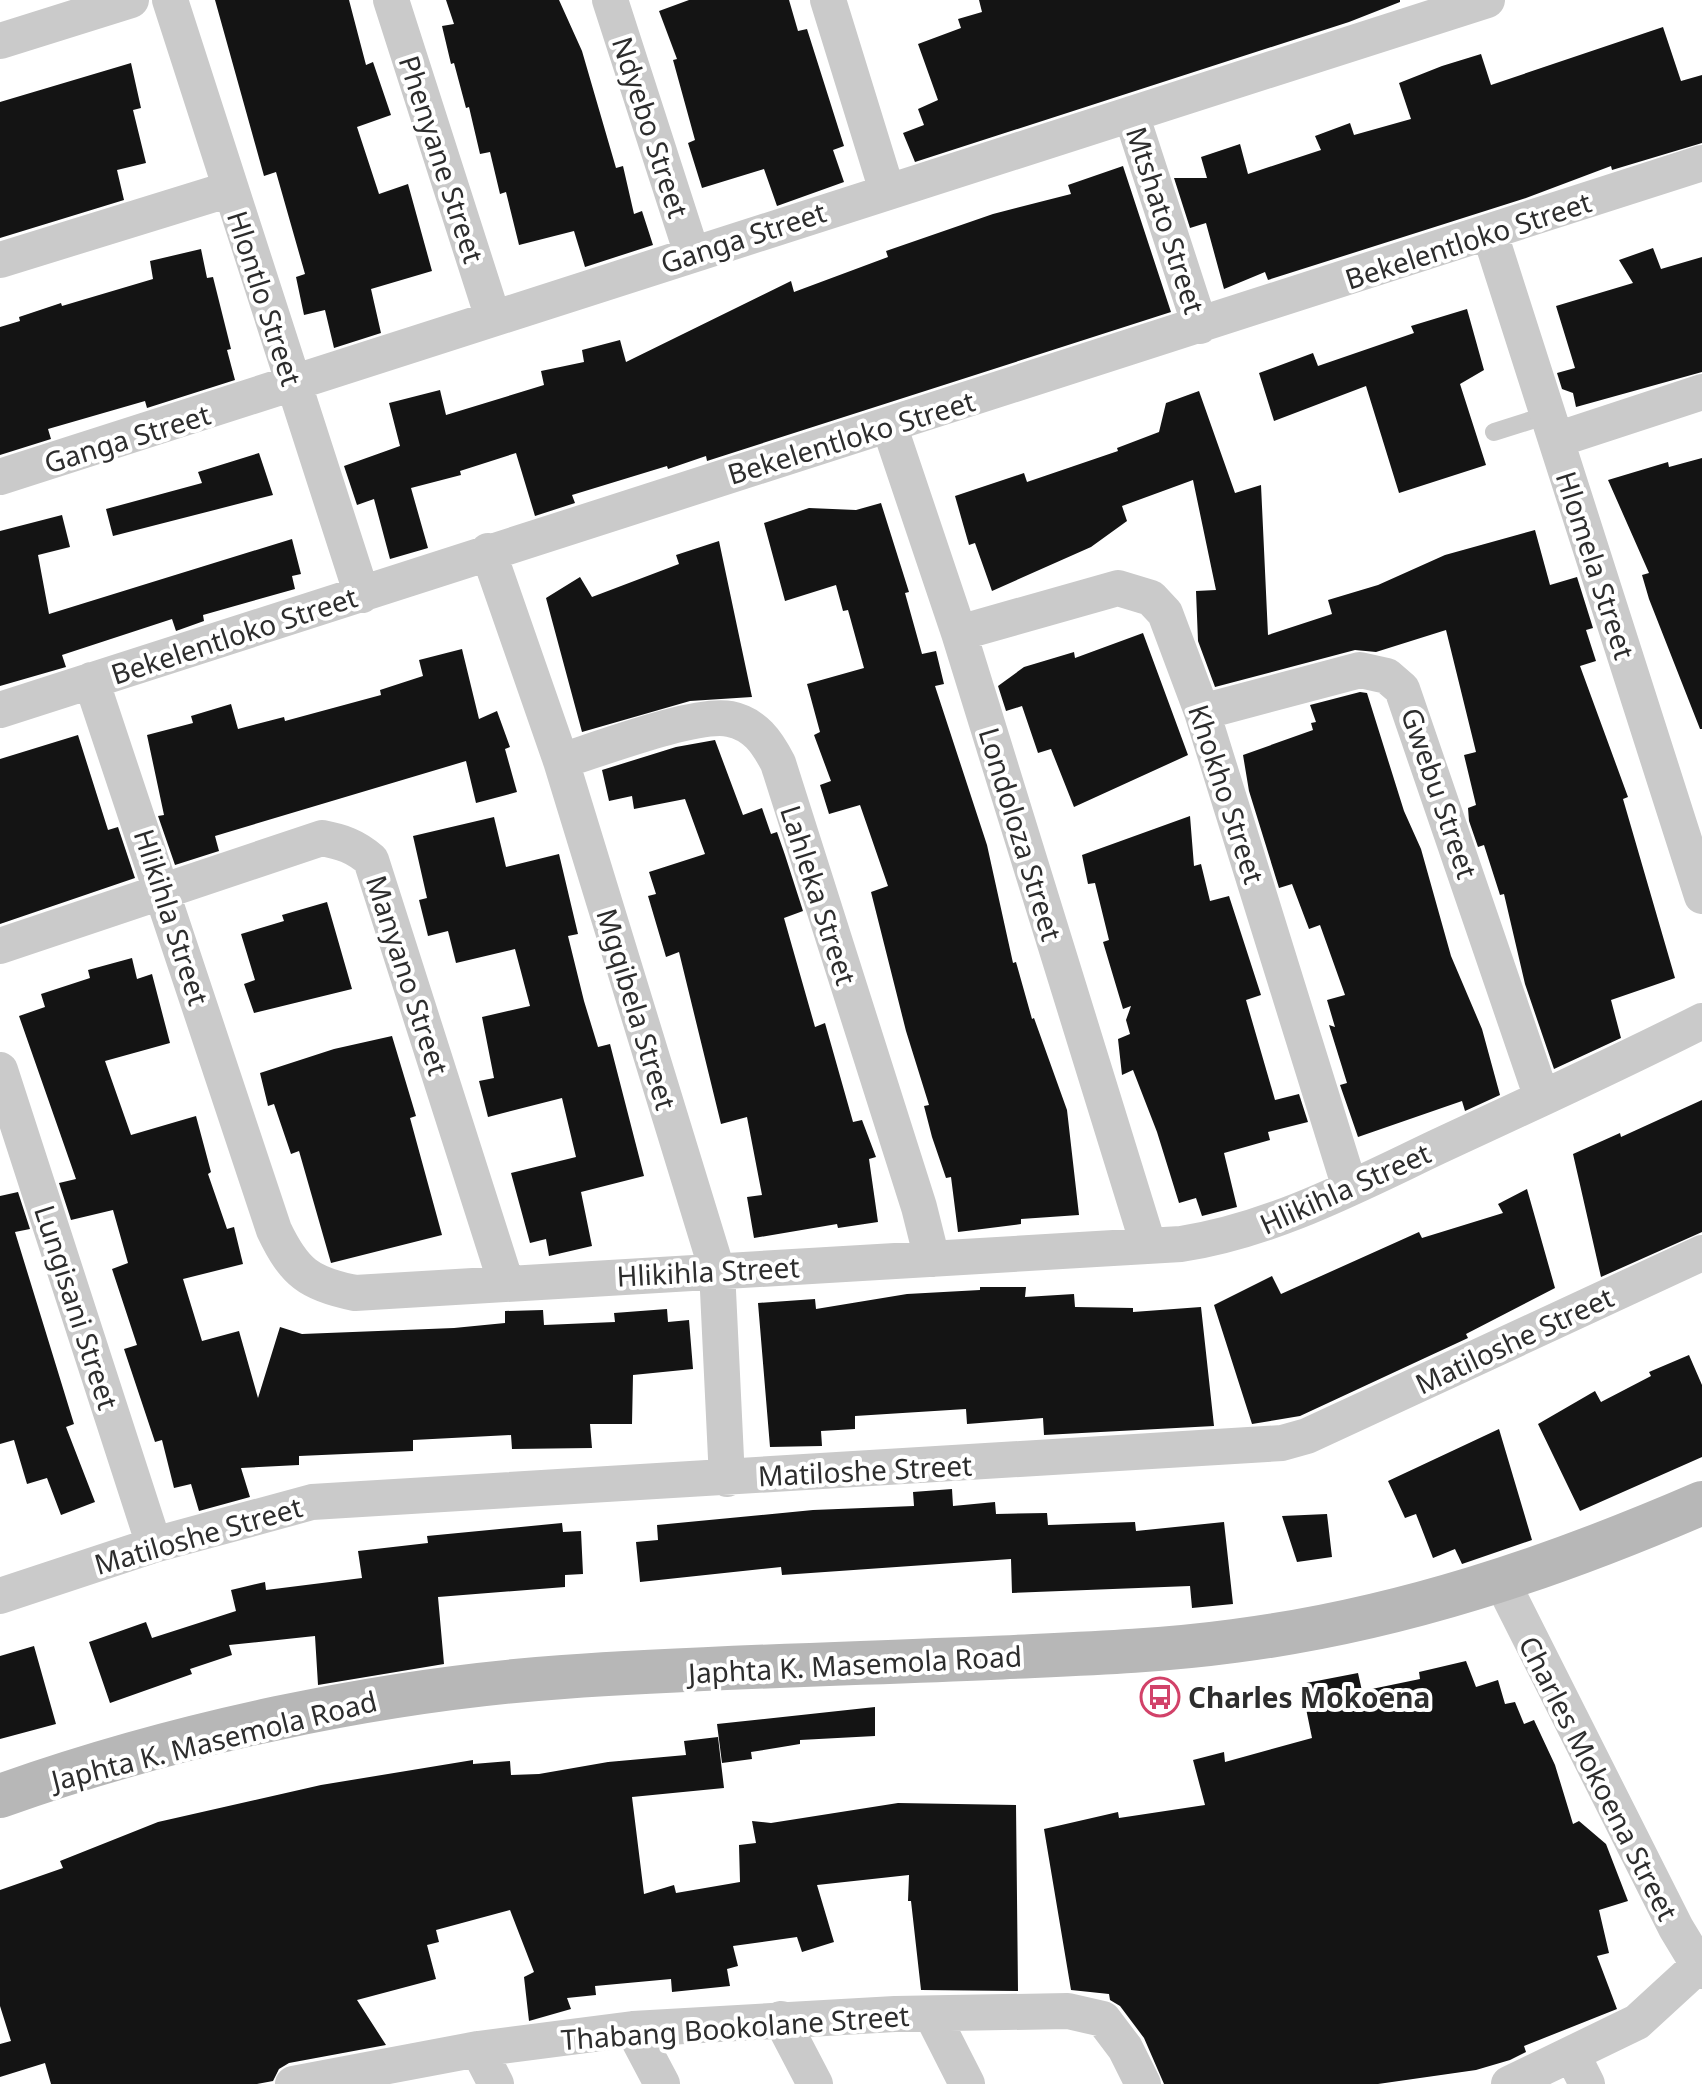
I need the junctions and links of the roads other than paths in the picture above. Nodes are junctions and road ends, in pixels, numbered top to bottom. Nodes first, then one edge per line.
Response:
1 (131, 0) edge
2 (170, 0) edge
3 (391, 0) edge
4 (610, 0) edge
5 (828, 0) edge
6 (1487, 0) edge
7 (0, 41) edge
8 (1131, 114) junction
9 (1702, 163) edge
10 (230, 189) junction
11 (887, 191) junction
12 (1490, 234) junction
13 (692, 254) junction
14 (0, 260) edge
15 (493, 318) junction
16 (1200, 326) junction
17 (293, 386) junction
18 (1702, 392) edge
19 (889, 425) junction
20 (1552, 427) junction
21 (1494, 432) dead end
22 (0, 477) edge
23 (488, 551) junction
24 (362, 595) junction
25 (959, 633) junction
26 (91, 680) junction
27 (0, 710) edge
28 (1202, 712) junction
29 (561, 761) junction
30 (164, 890) junction
31 (1702, 896) edge
32 (0, 946) edge
33 (1702, 1021) edge
34 (0, 1070) edge
35 (1542, 1098) junction
36 (1350, 1188) junction
37 (1148, 1244) junction
38 (1702, 1253) edge
39 (932, 1259) junction
40 (717, 1270) junction
41 (506, 1283) junction
42 (727, 1479) junction
43 (1702, 1503) edge
44 (154, 1545) junction
45 (1502, 1582) junction
46 (0, 1596) edge
47 (0, 1796) edge
48 (1700, 1969) edge
49 (932, 2015) junction
50 (781, 2019) junction
51 (633, 2029) junction
52 (478, 2049) junction
53 (1580, 2069) edge
54 (342, 2079) edge
55 (293, 2084) edge
56 (496, 2084) edge
57 (662, 2084) edge
58 (815, 2084) edge
59 (967, 2084) edge
60 (1143, 2084) edge
61 (1509, 2084) edge

1 - 7 street
2 - 10 street, Hlontlo Street
3 - 15 street, Phenyane Street
4 - 13 street, Ndyebo Street
5 - 11 street
6 - 8 street, Ganga Street
8 - 11 street, Ganga Street
8 - 16 street, Mtshato Street
9 - 12 street, Bekelentloko Street
10 - 14 street
10 - 17 street, Hlontlo Street
11 - 13 street, Ganga Street
12 - 16 street, Bekelentloko Street
12 - 20 street, Hlomela Street
13 - 15 street, Ganga Street
15 - 17 street, Ganga Street
16 - 19 street, Bekelentloko Street
17 - 22 street, Ganga Street
17 - 24 street, Hlontlo Street
18 - 20 street
19 - 23 street, Bekelentloko Street
19 - 25 street, Londoloza Street
20 - 21 lane
20 - 31 street, Hlomela Street
23 - 24 street, Bekelentloko Street
23 - 29 street, Mgqibela Street
24 - 26 street, Bekelentloko Street
25 - 28 street, Khokho Street
25 - 37 street, Londoloza Street
26 - 27 street, Bekelentloko Street
26 - 30 street, Hlikihla Street
28 - 35 street, Gwebu Street
28 - 36 street, Khokho Street
29 - 39 street, Lahleka Street
29 - 40 street, Mgqibela Street
30 - 32 street, Manyano Street
30 - 41 street, Hlikihla Street
30 - 41 street, Manyano Street
33 - 35 street, Hlikihla Street
34 - 44 street, Lungisani Street
35 - 36 street, Hlikihla Street
36 - 37 street, Hlikihla Street
37 - 39 street, Hlikihla Street
38 - 42 street, Matiloshe Street
39 - 40 street, Hlikihla Street
40 - 41 street, Hlikihla Street
40 - 42 street, Mgqibela Street
42 - 44 street, Matiloshe Street
43 - 45 main road, Japhta K. Masemola Road
44 - 46 street, Matiloshe Street
45 - 47 main road, Japhta K. Masemola Road
45 - 48 street, Charles Mokoena Street
48 - 53 street
49 - 50 street, Thabang Bookolane Street
49 - 59 street
49 - 60 street, Thabang Bookolane Street
50 - 51 street, Thabang Bookolane Street
50 - 58 street
51 - 52 street, Thabang Bookolane Street
51 - 57 street
52 - 54 street, Thabang Bookolane Street
52 - 56 street
53 - 61 street
54 - 55 street, Thabang Bookolane Street

